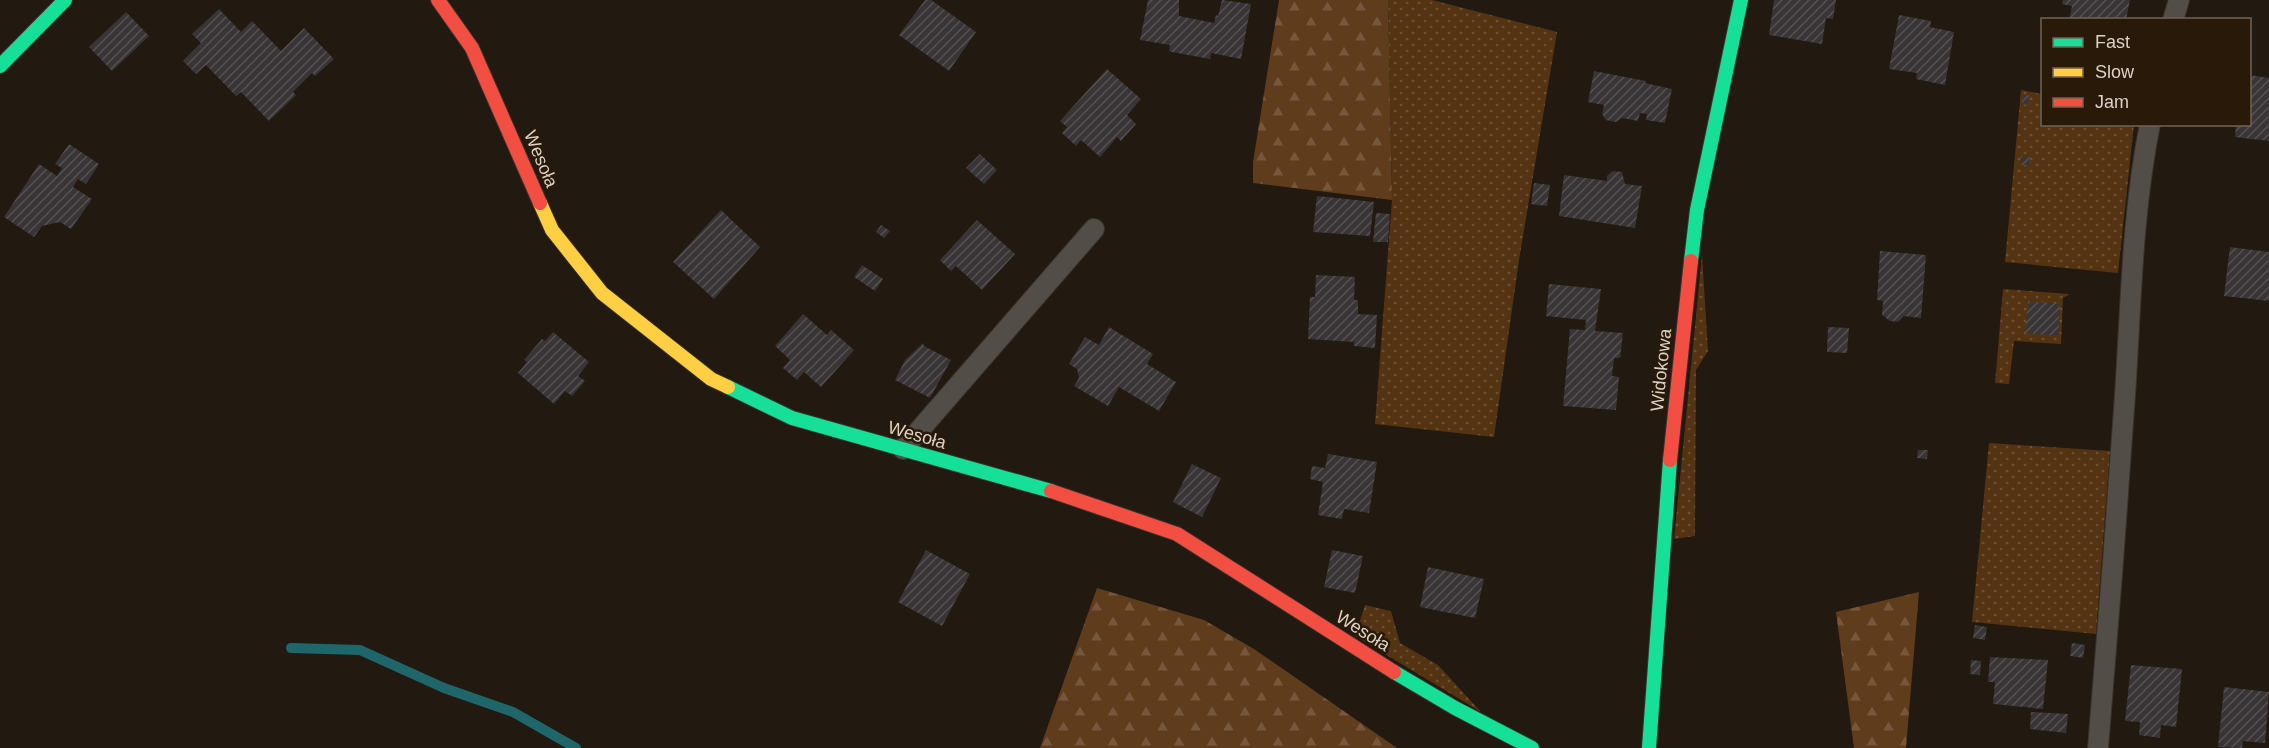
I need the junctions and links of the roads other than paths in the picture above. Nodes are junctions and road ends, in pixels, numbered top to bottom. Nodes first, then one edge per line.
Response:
1 (65, 0) edge
2 (438, 0) edge
3 (1741, 0) edge
4 (2179, 0) edge
5 (2174, 18) edge
6 (0, 66) edge
7 (2150, 126) edge
8 (1094, 230) dead end
9 (903, 450) junction
10 (1532, 748) edge
11 (1649, 748) edge
12 (2098, 748) edge

1 - 6 street
2 - 9 street, Wesoła
3 - 11 street, Widokowa
4 - 5 lane
7 - 12 lane
8 - 9 lane
9 - 10 street, Wesoła

